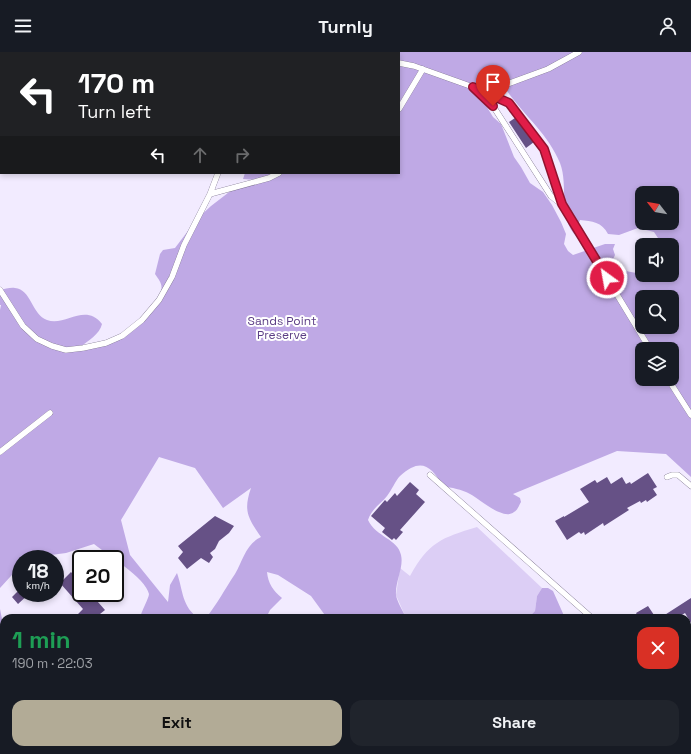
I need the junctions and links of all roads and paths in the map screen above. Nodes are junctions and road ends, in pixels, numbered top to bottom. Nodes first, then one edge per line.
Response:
1 (579, 52) edge
2 (400, 63) edge
3 (423, 70) junction
4 (473, 87) junction
5 (400, 107) edge
6 (218, 174) edge
7 (277, 174) edge
8 (210, 194) junction
9 (562, 204) junction
10 (0, 290) edge
11 (646, 342) edge
12 (673, 386) edge
13 (50, 413) dead end
14 (691, 414) edge
15 (0, 452) edge
16 (430, 475) dead end
17 (667, 477) dead end
18 (691, 486) edge
19 (587, 614) edge

1 - 4 lane
2 - 3 lane
3 - 4 lane
3 - 5 lane
4 - 9 lane
4 - 9 lane
6 - 8 lane
7 - 8 lane
8 - 10 lane
9 - 11 lane
12 - 14 lane
13 - 15 lane
16 - 19 lane
17 - 18 lane

